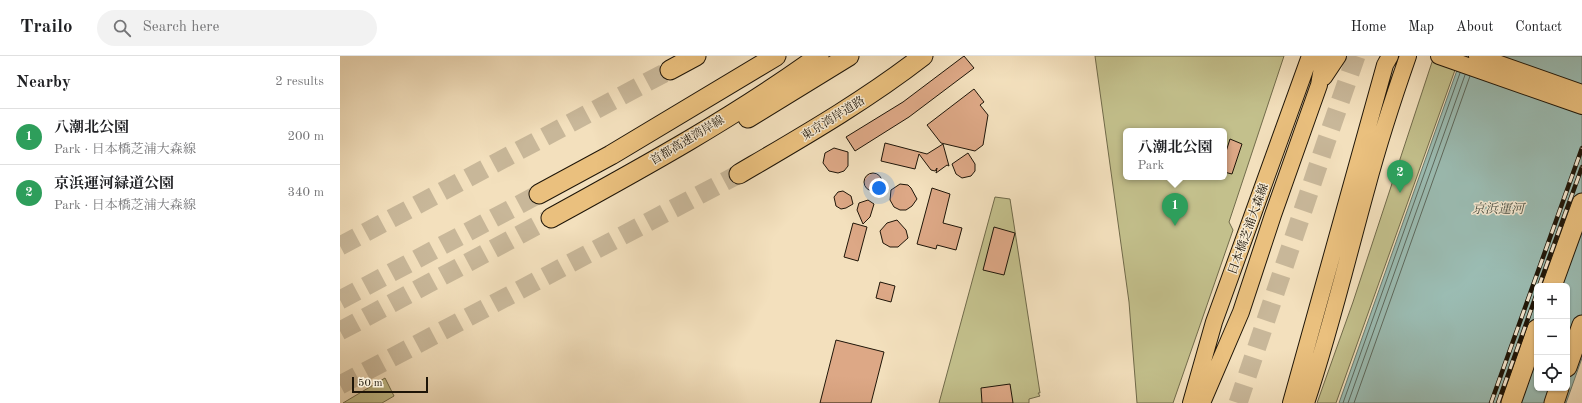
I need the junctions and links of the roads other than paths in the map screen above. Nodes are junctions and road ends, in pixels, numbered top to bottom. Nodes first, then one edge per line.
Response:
1 (696, 56) edge
2 (753, 56) edge
3 (776, 56) edge
4 (819, 56) edge
5 (849, 56) edge
6 (923, 56) edge
7 (1310, 56) edge
8 (1324, 56) edge
9 (1338, 56) edge
10 (1375, 56) edge
11 (1390, 56) edge
12 (1408, 56) edge
13 (1439, 56) edge
14 (1476, 56) edge
15 (670, 70) tunnel mouth
16 (1319, 86) junction
17 (1582, 93) edge
18 (1582, 106) edge
19 (1373, 109) junction
20 (685, 111) junction
21 (632, 174) junction
22 (739, 174) tunnel mouth
23 (539, 194) tunnel mouth
24 (1582, 203) edge
25 (551, 218) tunnel mouth
26 (1553, 283) edge
27 (1582, 325) edge
28 (1534, 338) edge
29 (1570, 359) edge
30 (1558, 391) edge
31 (1191, 403) edge
32 (1202, 403) edge
33 (1291, 403) edge
34 (1306, 403) edge
35 (1511, 403) edge
36 (1554, 403) edge

1 - 15 highway
2 - 20 highway
3 - 20 highway
4 - 21 highway, 首都高速湾岸線
5 - 21 highway
6 - 22 highway, 東京湾岸道路
7 - 31 main road, 日本橋芝浦大森線
8 - 16 main road
9 - 16 main road
10 - 19 main road
11 - 19 main road
12 - 34 main road
13 - 18 main road
14 - 17 main road
16 - 32 main road
19 - 33 main road
20 - 23 highway
21 - 25 highway, 首都高速湾岸線
24 - 26 highway
27 - 29 highway
28 - 35 highway
30 - 36 highway

